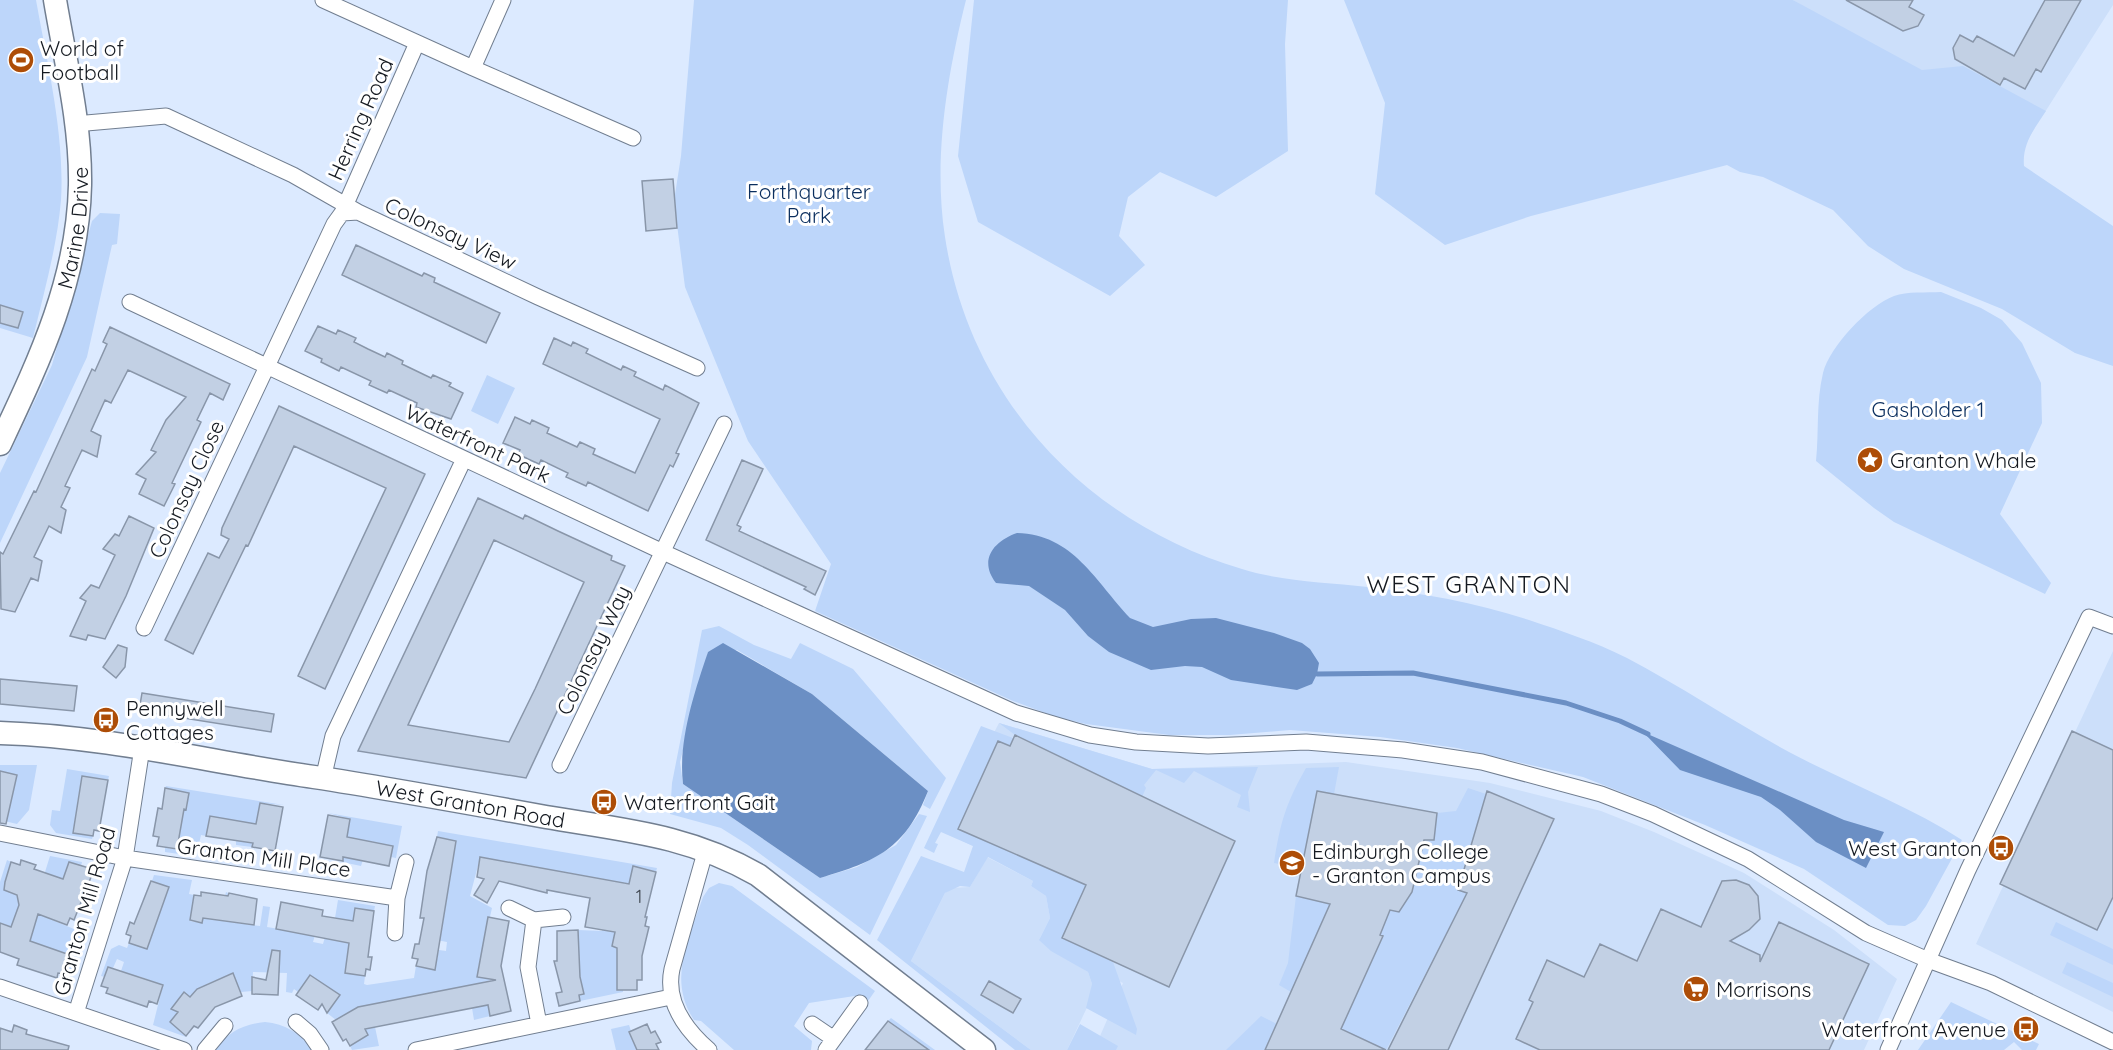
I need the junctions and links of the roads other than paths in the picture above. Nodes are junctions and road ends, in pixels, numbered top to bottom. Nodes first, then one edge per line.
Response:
1 (55, 0) edge
2 (323, 0) edge
3 (503, 0) edge
4 (417, 43) junction
5 (473, 68) junction
6 (75, 124) junction
7 (633, 138) dead end
8 (348, 210) junction
9 (130, 302) dead end
10 (266, 367) junction
11 (697, 368) dead end
12 (724, 424) dead end
13 (0, 444) edge
14 (465, 459) junction
15 (663, 552) junction
16 (2113, 627) edge
17 (144, 628) dead end
18 (0, 734) edge
19 (142, 748) junction
20 (560, 765) dead end
21 (323, 779) junction
22 (0, 833) edge
23 (706, 849) junction
24 (125, 858) junction
25 (406, 862) dead end
26 (397, 898) junction
27 (508, 908) dead end
28 (563, 917) dead end
29 (534, 920) junction
30 (396, 933) dead end
31 (1928, 960) junction
32 (0, 987) edge
33 (671, 997) junction
34 (860, 1003) dead end
35 (76, 1013) junction
36 (296, 1023) dead end
37 (539, 1024) junction
38 (812, 1024) dead end
39 (225, 1026) dead end
40 (2113, 1042) edge
41 (830, 1045) edge
42 (451, 1047) edge
43 (184, 1050) edge
44 (204, 1050) edge
45 (321, 1050) edge
46 (416, 1050) edge
47 (709, 1050) edge
48 (984, 1050) edge
49 (1888, 1050) edge

1 - 6 street, Marine Drive
2 - 4 street
3 - 5 street
4 - 5 street
4 - 8 street, Herring Road
5 - 7 street
6 - 8 street, Colonsay View
6 - 13 street, Marine Drive
8 - 10 street
8 - 11 street, Colonsay View
9 - 10 street, Waterfront Park
10 - 14 street, Waterfront Park
10 - 17 street, Colonsay Close
12 - 15 street, Colonsay Way
14 - 15 street, Waterfront Park
14 - 21 street
15 - 20 street, Colonsay Way
15 - 31 street, Waterfront Park
16 - 31 street
18 - 19 street, West Granton Road
19 - 21 street, West Granton Road
19 - 24 street, Granton Mill Road
21 - 23 street, West Granton Road
22 - 24 street, Granton Mill Place
23 - 33 street
23 - 48 street, West Granton Road
24 - 26 street, Granton Mill Place
24 - 35 street, Granton Mill Road
25 - 26 street
26 - 30 street
27 - 29 street
28 - 29 street
29 - 37 street
31 - 40 street
31 - 49 street
32 - 35 street
33 - 37 street
33 - 47 street
34 - 41 street
35 - 43 street
36 - 45 street
37 - 42 street
38 - 41 street
39 - 44 street
42 - 46 street

